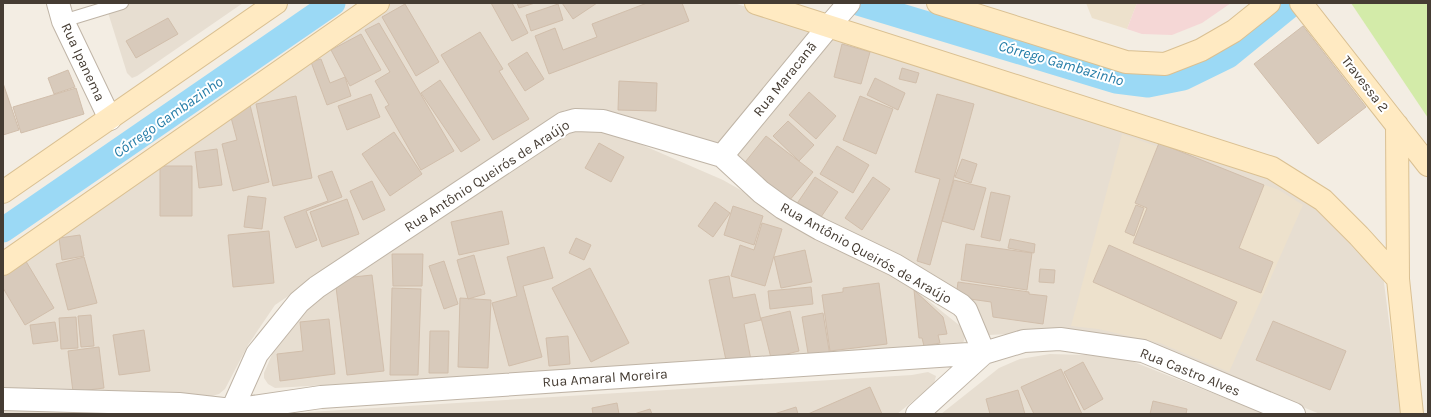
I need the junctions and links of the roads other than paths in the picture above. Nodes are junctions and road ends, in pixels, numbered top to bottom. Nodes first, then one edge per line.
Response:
1 (122, 3) edge
2 (276, 3) edge
3 (378, 3) edge
4 (756, 3) edge
5 (938, 3) edge
6 (1269, 3) edge
7 (1301, 3) edge
8 (60, 12) edge
9 (840, 14) edge
10 (110, 119) junction
11 (1397, 125) junction
12 (722, 156) junction
13 (1428, 166) edge
14 (3, 192) edge
15 (3, 264) edge
16 (1398, 279) junction
17 (984, 353) junction
18 (3, 399) edge
19 (184, 409) edge
20 (230, 412) edge
21 (917, 414) edge
22 (1294, 414) edge
23 (1412, 414) edge

1 - 8 lane
2 - 10 street
3 - 15 street
4 - 9 street
5 - 6 street
7 - 11 street, Travessa 2
8 - 10 street, Rua Ipanema
9 - 12 street, Rua Maracanã
9 - 16 street
10 - 14 street
11 - 13 street, Travessa 2
11 - 16 street
12 - 17 street, Rua Antônio Queirós de Araújo
12 - 20 street, Rua Antônio Queirós de Araújo
16 - 23 street
17 - 20 street, Rua Amaral Moreira
17 - 21 street, Rua Castro Alves
17 - 22 street, Rua Castro Alves
18 - 19 street, Rua Amaral Moreira
19 - 20 street, Rua Amaral Moreira

